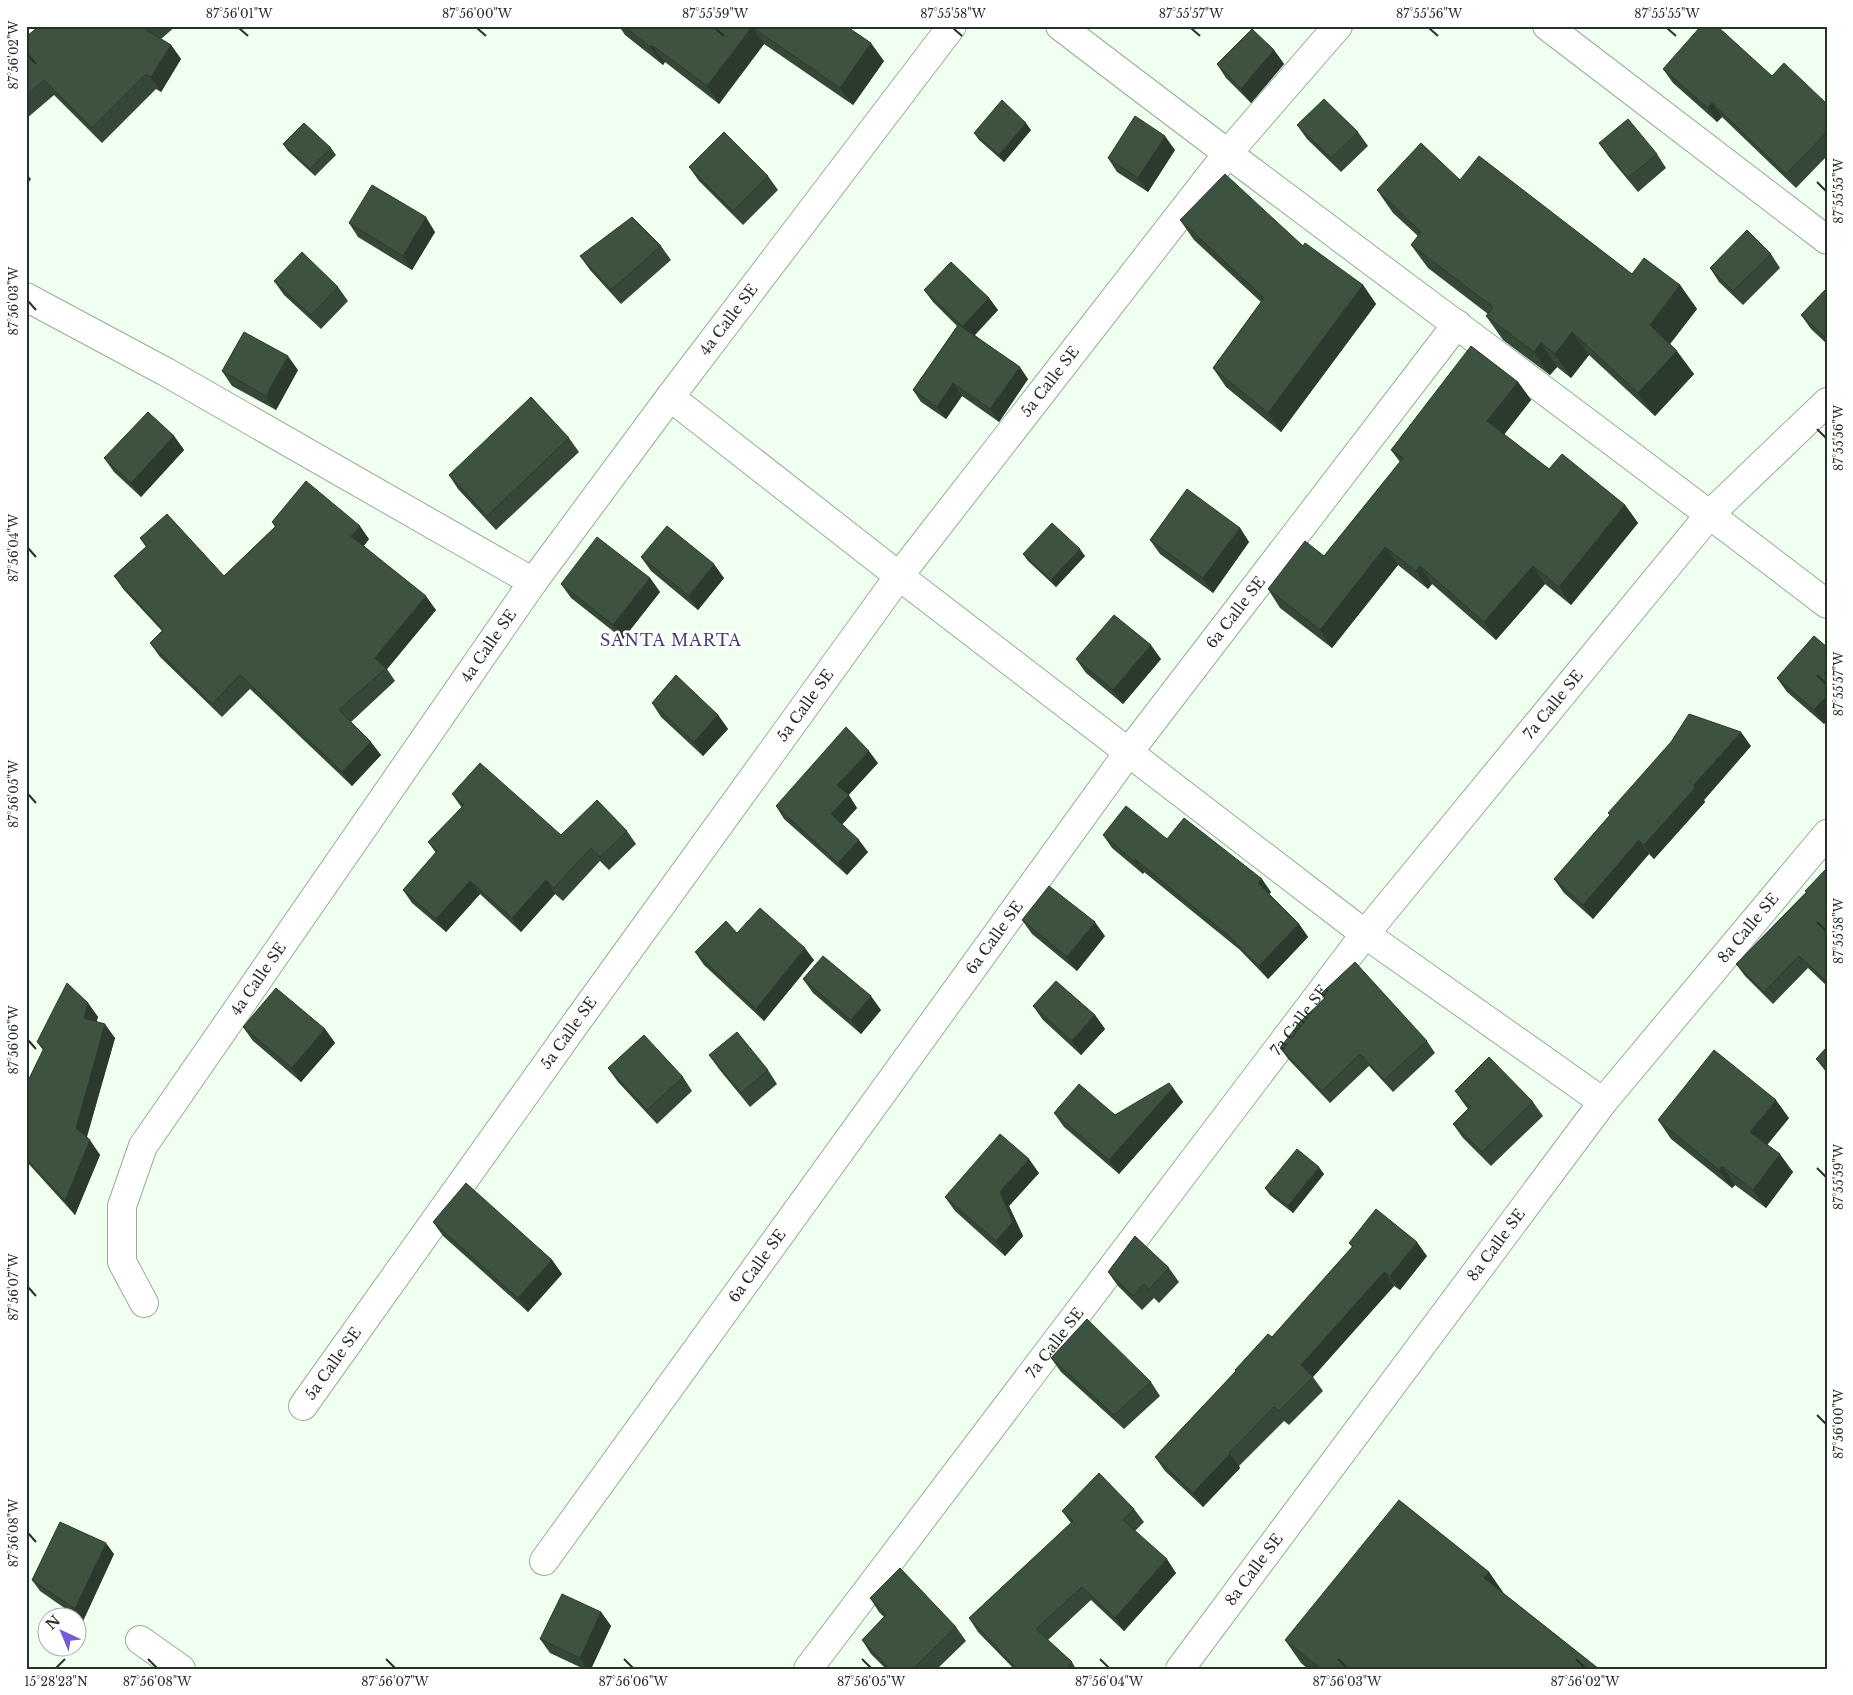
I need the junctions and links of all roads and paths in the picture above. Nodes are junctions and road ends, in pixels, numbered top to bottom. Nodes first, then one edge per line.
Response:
1 (952, 26) edge
2 (1060, 26) edge
3 (1338, 26) edge
4 (1547, 26) edge
5 (1227, 154) junction
6 (1827, 240) edge
7 (26, 297) edge
8 (1457, 324) junction
9 (670, 397) junction
10 (1827, 402) edge
11 (1710, 514) junction
12 (899, 576) junction
13 (533, 582) junction
14 (1827, 604) edge
15 (1128, 753) junction
16 (1827, 834) edge
17 (1365, 934) junction
18 (1603, 1102) junction
19 (144, 1303) dead end
20 (303, 1406) dead end
21 (544, 1561) dead end
22 (140, 1640) dead end
23 (181, 1669) edge
24 (808, 1669) edge
25 (1180, 1669) edge

1 - 9 street, 4a Calle SE
2 - 5 street
3 - 5 street, 5a Calle SE
4 - 6 street
5 - 8 street
5 - 12 street, 5a Calle SE
7 - 13 street
8 - 11 street
8 - 15 street, 6a Calle SE
9 - 12 street
9 - 13 street, 4a Calle SE
10 - 11 street, 7a Calle SE
11 - 14 street
11 - 17 street, 7a Calle SE
12 - 15 street
12 - 20 street, 5a Calle SE
13 - 19 street, 4a Calle SE
15 - 17 street
15 - 21 street, 6a Calle SE
16 - 18 street, 8a Calle SE
17 - 18 street
17 - 24 street, 7a Calle SE
18 - 25 street, 8a Calle SE
22 - 23 street

